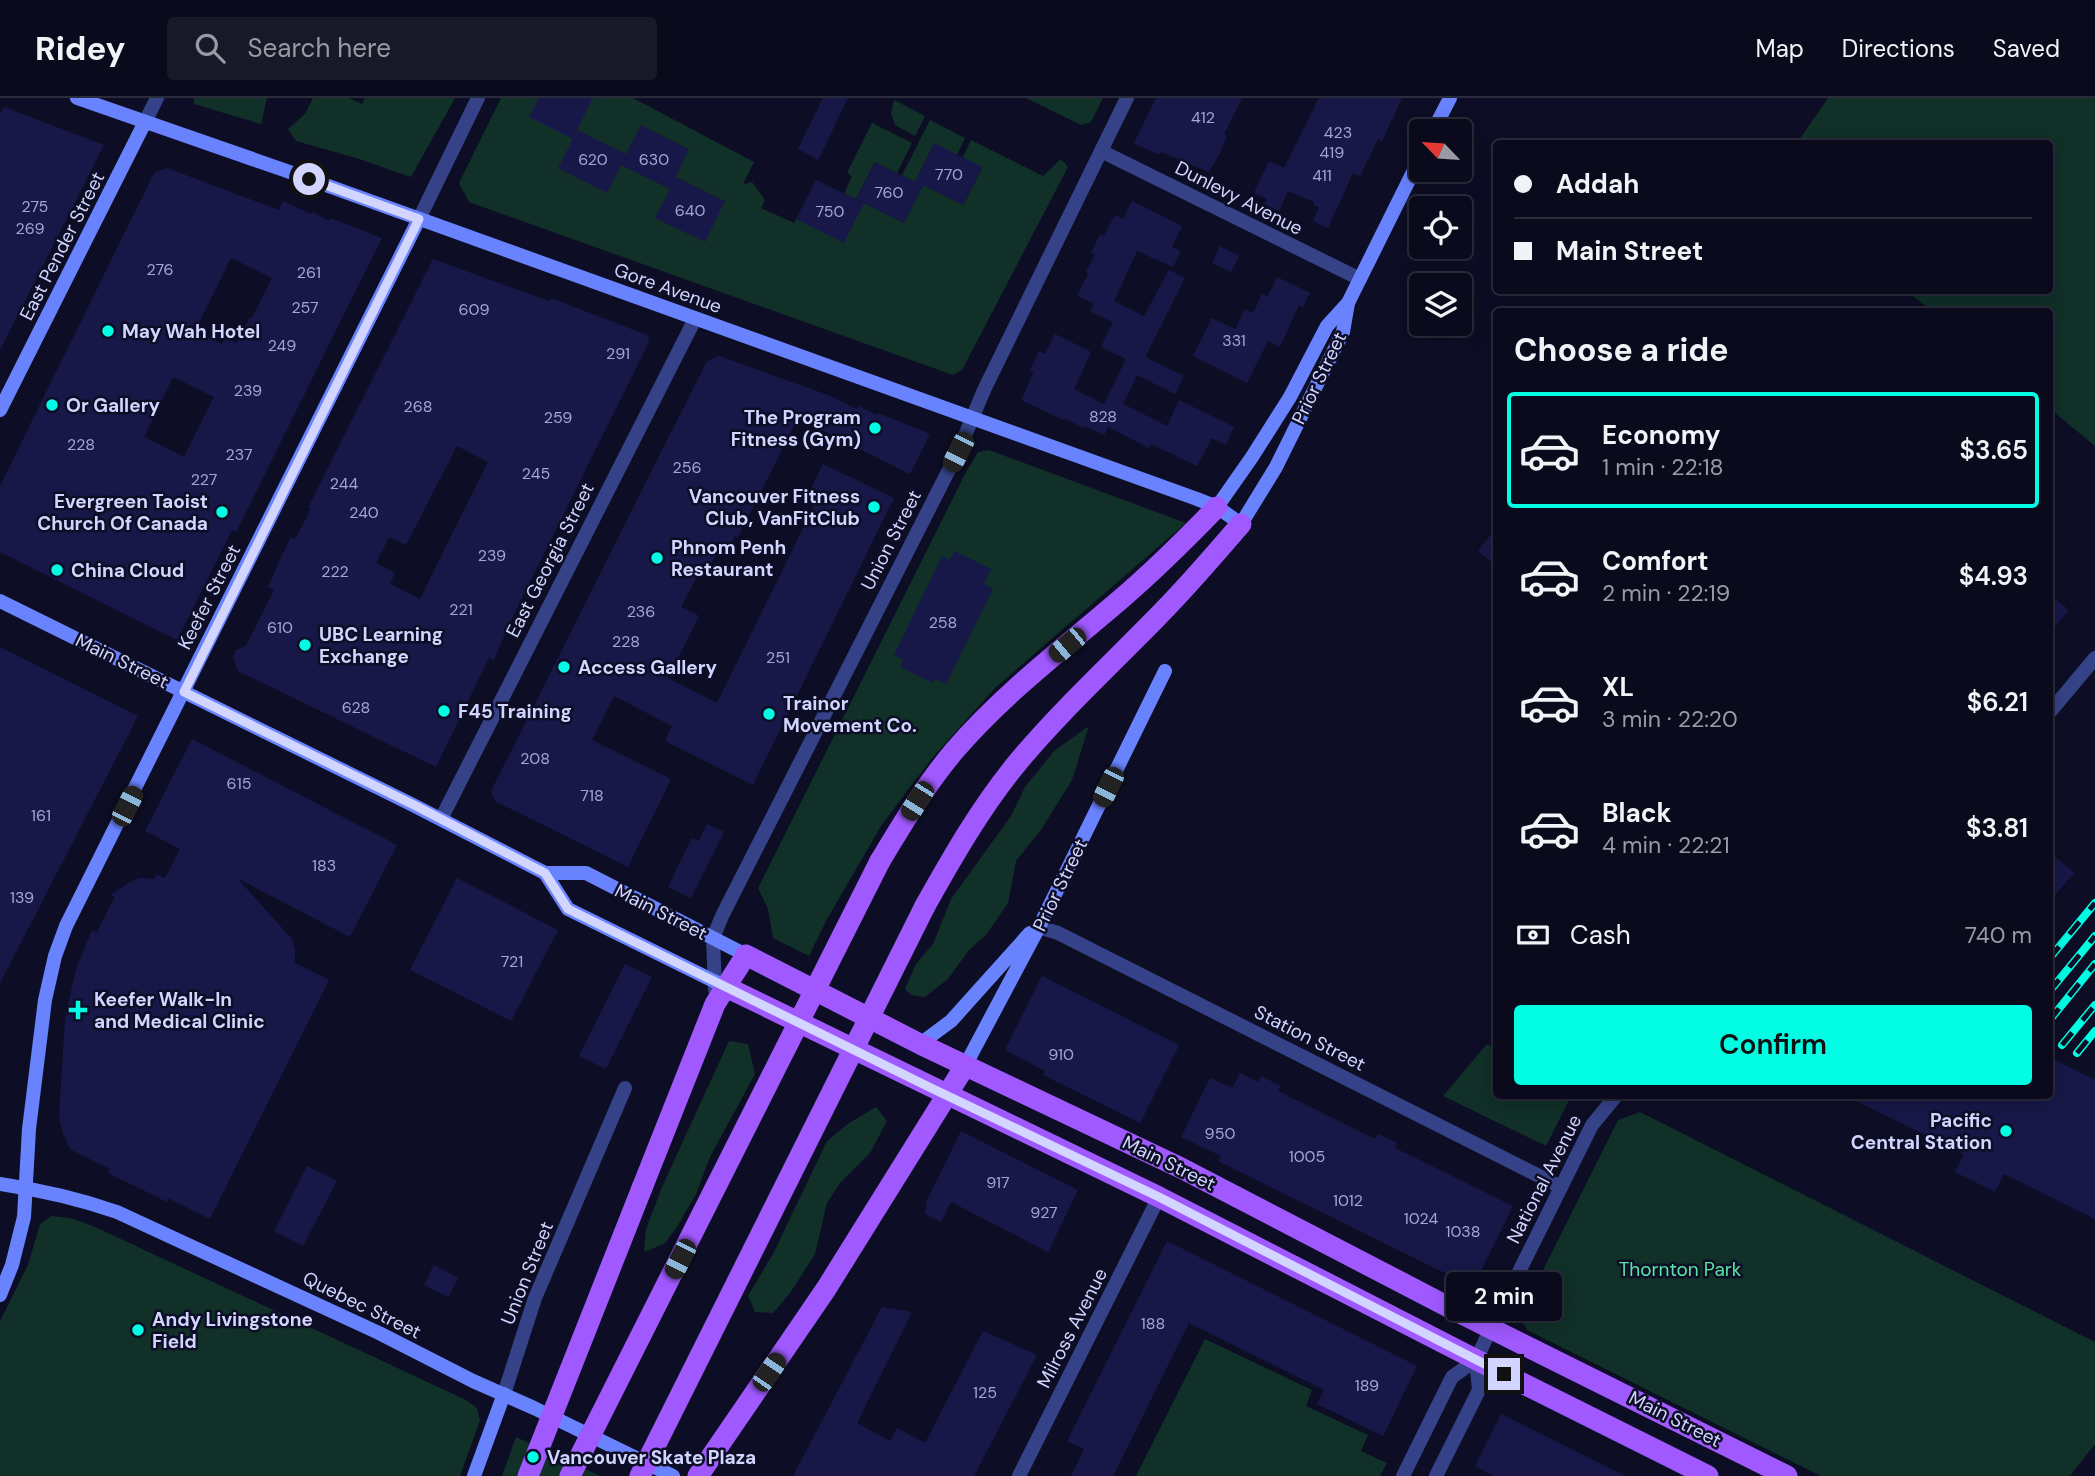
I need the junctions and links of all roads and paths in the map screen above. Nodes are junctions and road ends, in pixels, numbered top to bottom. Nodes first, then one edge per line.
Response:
1 (77, 98) edge
2 (157, 98) edge
3 (478, 98) edge
4 (1127, 98) edge
5 (1450, 98) edge
6 (1439, 119) edge
7 (145, 122) junction
8 (1101, 151) junction
9 (1409, 180) edge
10 (419, 219) junction
11 (1360, 279) junction
12 (1348, 303) junction
13 (695, 319) junction
14 (0, 410) edge
15 (971, 418) junction
16 (1217, 507) junction
17 (1241, 524) junction
18 (0, 601) edge
19 (2095, 658) edge
20 (1165, 671) dead end
21 (184, 692) junction
22 (2053, 708) edge
23 (441, 819) junction
24 (545, 873) junction
25 (1040, 927) junction
26 (713, 938) junction
27 (746, 955) junction
28 (717, 995) junction
29 (920, 1044) junction
30 (965, 1066) junction
31 (625, 1088) dead end
32 (947, 1095) junction
33 (1614, 1099) edge
34 (0, 1184) edge
35 (1561, 1186) junction
36 (26, 1188) junction
37 (1159, 1197) junction
38 (0, 1294) edge
39 (1490, 1328) junction
40 (1476, 1360) junction
41 (504, 1394) junction
42 (474, 1476) edge
43 (528, 1476) edge
44 (570, 1476) edge
45 (640, 1476) edge
46 (673, 1476) edge
47 (698, 1476) edge
48 (1019, 1476) edge
49 (1403, 1476) edge
50 (1436, 1476) edge
51 (1708, 1476) edge
52 (1787, 1476) edge

1 - 7 street, Gore Avenue
2 - 7 street, East Pender Street
3 - 10 street, Keefer Street
4 - 8 street, Union Street
5 - 6 street
7 - 10 street, Gore Avenue
7 - 14 street, East Pender Street
8 - 11 street, Dunlevy Avenue
8 - 15 street, Union Street
9 - 11 street, Prior Street
10 - 13 street, Gore Avenue
10 - 21 street, Keefer Street
11 - 12 street, Prior Street
12 - 16 street, Prior Street
12 - 17 street, Prior Street
13 - 15 street, Gore Avenue
13 - 23 street, East Georgia Street
15 - 16 street, Gore Avenue
15 - 26 street, Union Street
16 - 17 street, Gore Avenue
16 - 44 main road, bridge
17 - 45 main road, bridge
18 - 21 street, Main Street
19 - 22 street
20 - 25 street, Prior Street
21 - 23 street, Main Street
21 - 36 street, Keefer Street
23 - 24 street, Main Street
24 - 26 street, Main Street
24 - 28 street, Main Street
25 - 29 street
25 - 30 street, Prior Street
25 - 35 street, Station Street
26 - 27 street, Main Street
26 - 28 street, Union Street
27 - 28 main road
27 - 29 main road, Main Street
28 - 32 main road, Main Street
28 - 43 main road, bridge
29 - 30 main road, Main Street
30 - 32 main road, Prior Street
30 - 39 main road, Main Street
31 - 41 street, Union Street
32 - 37 main road, Main Street
32 - 47 main road, Prior Street
33 - 35 street, National Avenue
34 - 36 street, Quebec Street
35 - 39 street, National Avenue
36 - 38 street, Keefer Street
36 - 41 street, Quebec Street
37 - 40 main road, Main Street
37 - 48 street, Milross Avenue
39 - 40 street, National Avenue
39 - 52 main road, Main Street
40 - 49 street, National Avenue
40 - 50 street, National Avenue
40 - 51 main road, Main Street
41 - 42 street, Union Street
41 - 46 street, Quebec Street

